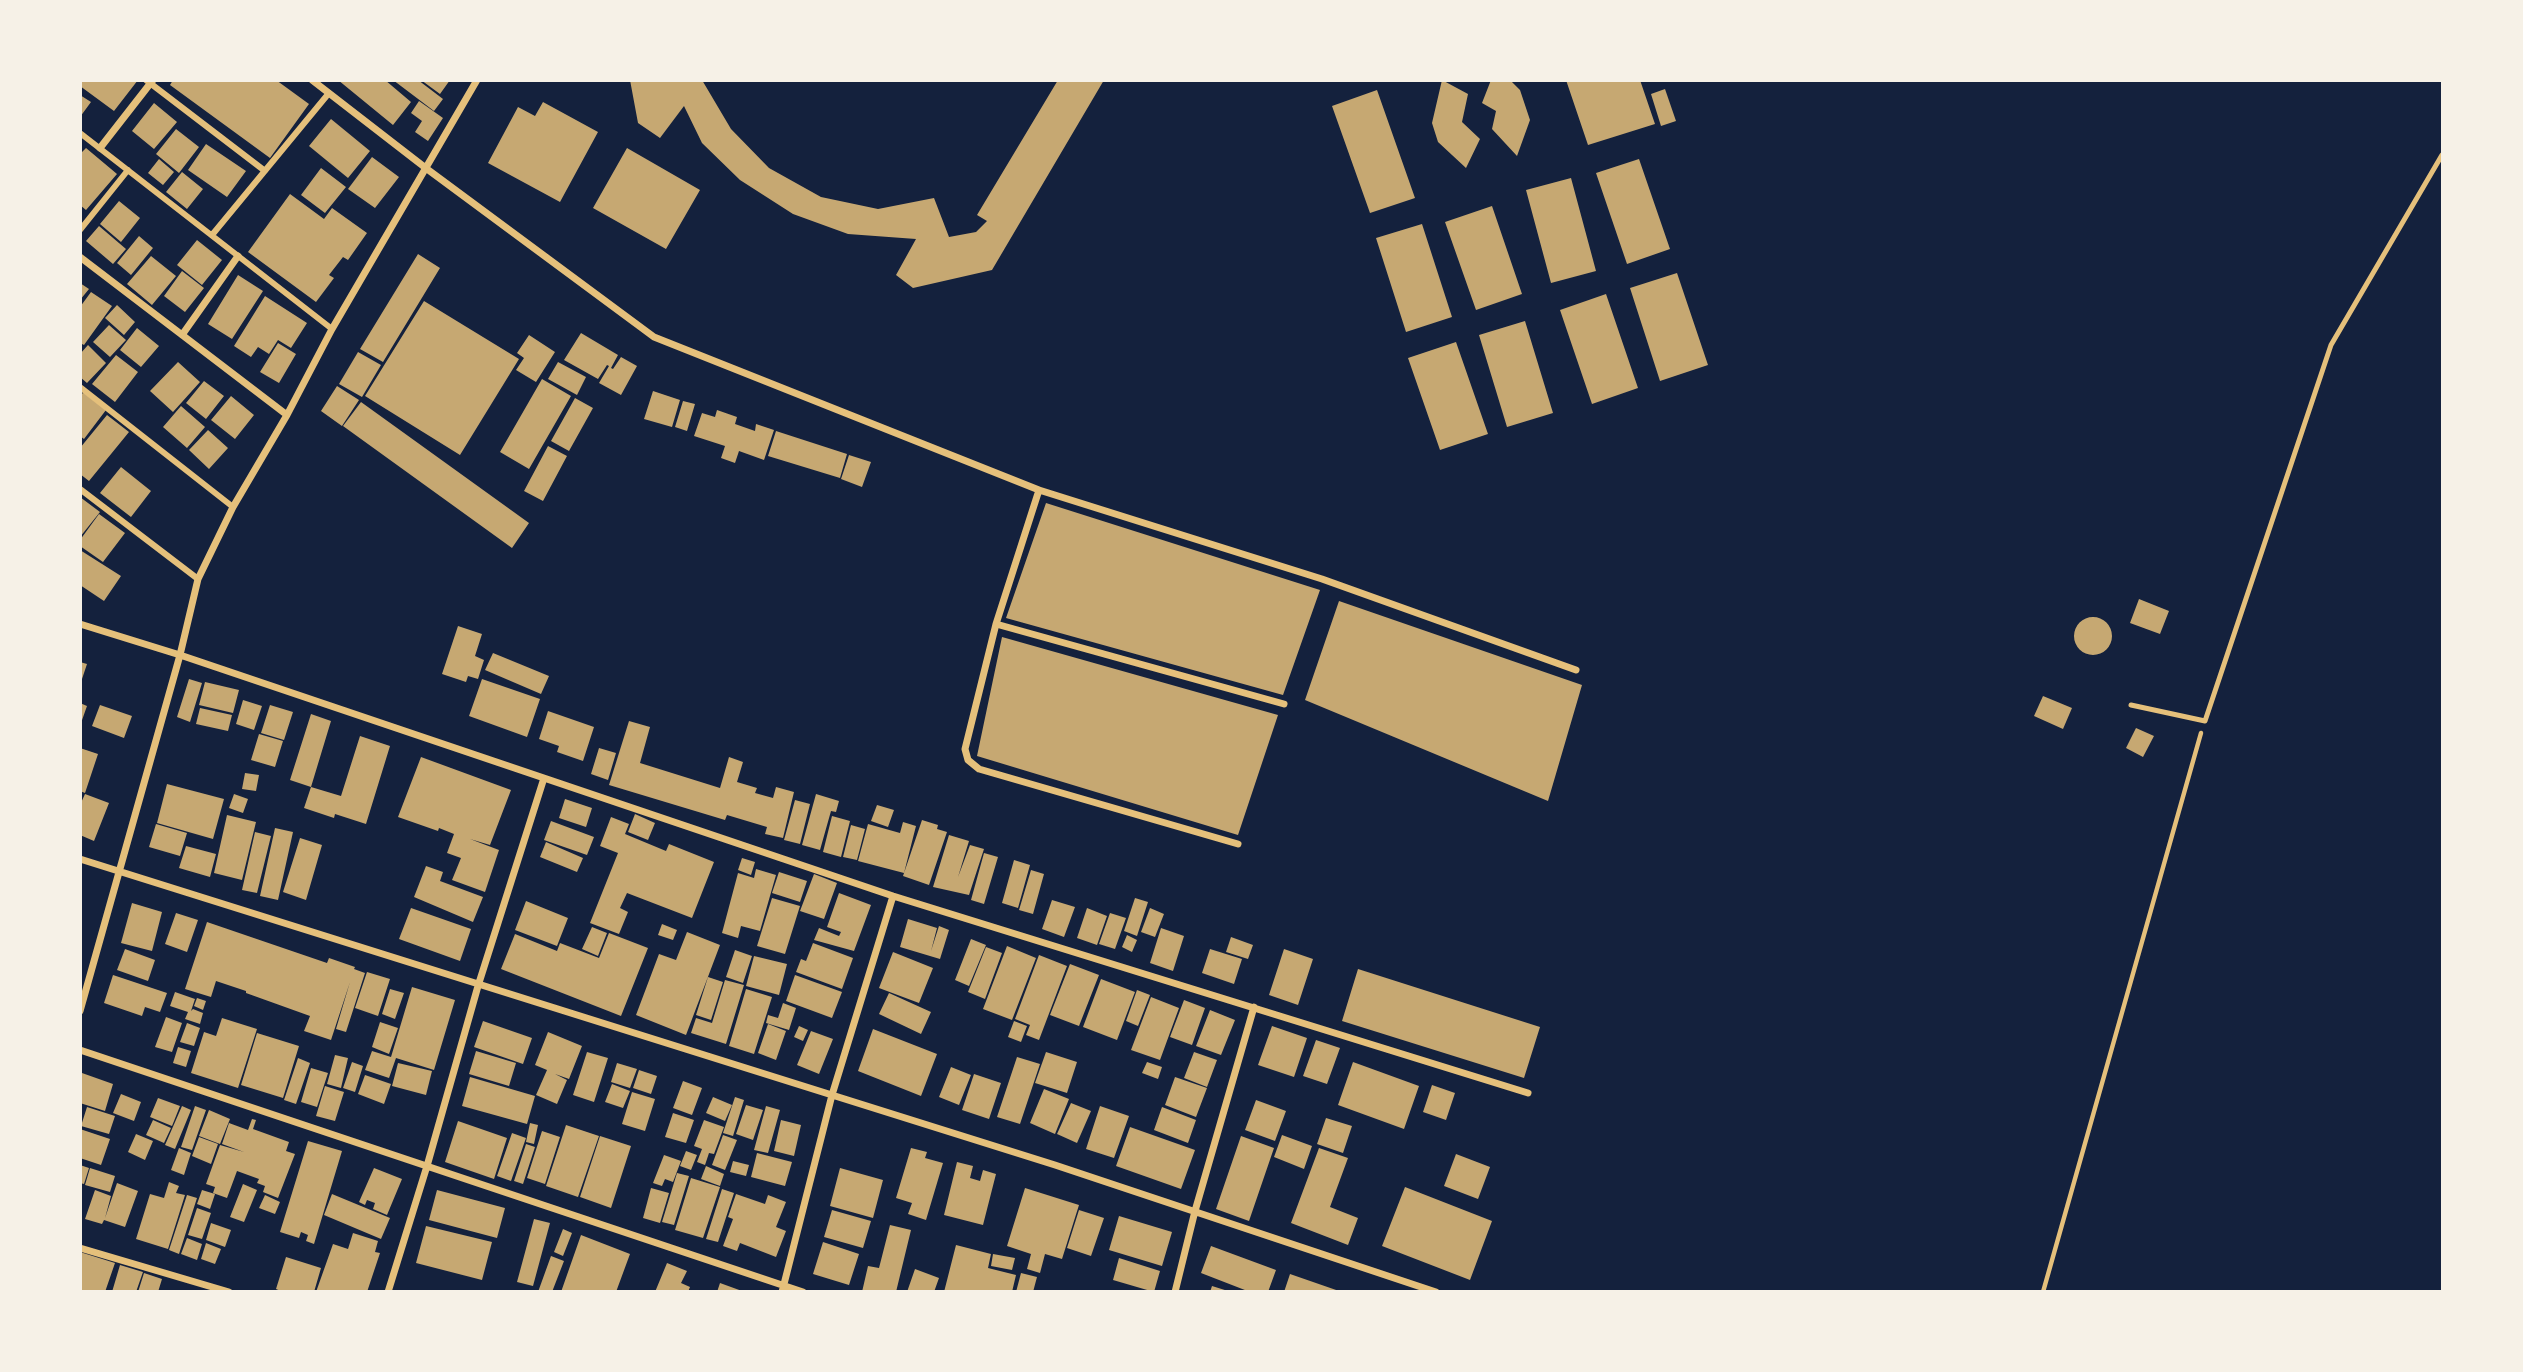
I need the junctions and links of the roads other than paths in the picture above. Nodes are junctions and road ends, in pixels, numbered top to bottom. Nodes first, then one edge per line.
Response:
1 (477, 80) edge
2 (150, 82) edge
3 (317, 82) edge
4 (329, 93) junction
5 (80, 133) edge
6 (100, 148) junction
7 (2442, 155) edge
8 (427, 169) junction
9 (128, 170) junction
10 (265, 171) junction
11 (80, 230) edge
12 (212, 236) junction
13 (238, 256) junction
14 (80, 257) edge
15 (332, 329) junction
16 (182, 335) junction
17 (80, 387) edge
18 (287, 415) junction
19 (80, 489) edge
20 (1039, 490) junction
21 (233, 507) junction
22 (198, 579) junction
23 (80, 624) edge
24 (996, 624) junction
25 (180, 655) junction
26 (1576, 670) dead end
27 (1284, 704) dead end
28 (2131, 705) dead end
29 (544, 778) junction
30 (1238, 844) dead end
31 (80, 859) edge
32 (119, 871) junction
33 (893, 896) junction
34 (478, 986) junction
35 (1254, 1007) junction
36 (80, 1011) edge
37 (80, 1050) edge
38 (1528, 1093) dead end
39 (832, 1095) junction
40 (427, 1166) junction
41 (1195, 1211) junction
42 (80, 1248) edge
43 (783, 1288) edge
44 (229, 1292) edge
45 (388, 1292) edge
46 (803, 1292) edge
47 (1175, 1292) edge
48 (1436, 1292) edge

1 - 8 street
2 - 6 street
2 - 10 street
3 - 4 street
4 - 8 street
4 - 10 street
5 - 6 street
6 - 9 street
7 - 28 lane
8 - 15 street
8 - 20 street
9 - 11 street
9 - 12 street
10 - 12 street
12 - 13 street
13 - 15 street
13 - 16 street
14 - 16 street
15 - 18 street
16 - 18 street
17 - 21 street
18 - 21 street
19 - 22 street
20 - 24 street
20 - 26 street
21 - 22 street
22 - 25 street
23 - 25 street
24 - 27 street
24 - 30 street
25 - 29 street
25 - 32 street
29 - 33 street
29 - 34 street
31 - 32 street
32 - 34 street
32 - 36 street
33 - 35 street
33 - 39 street
34 - 39 street
34 - 40 street
35 - 38 street
35 - 41 street
37 - 40 street
39 - 41 street
39 - 43 street
40 - 43 street
40 - 45 street
41 - 47 street
41 - 48 street
42 - 44 street
43 - 46 street

